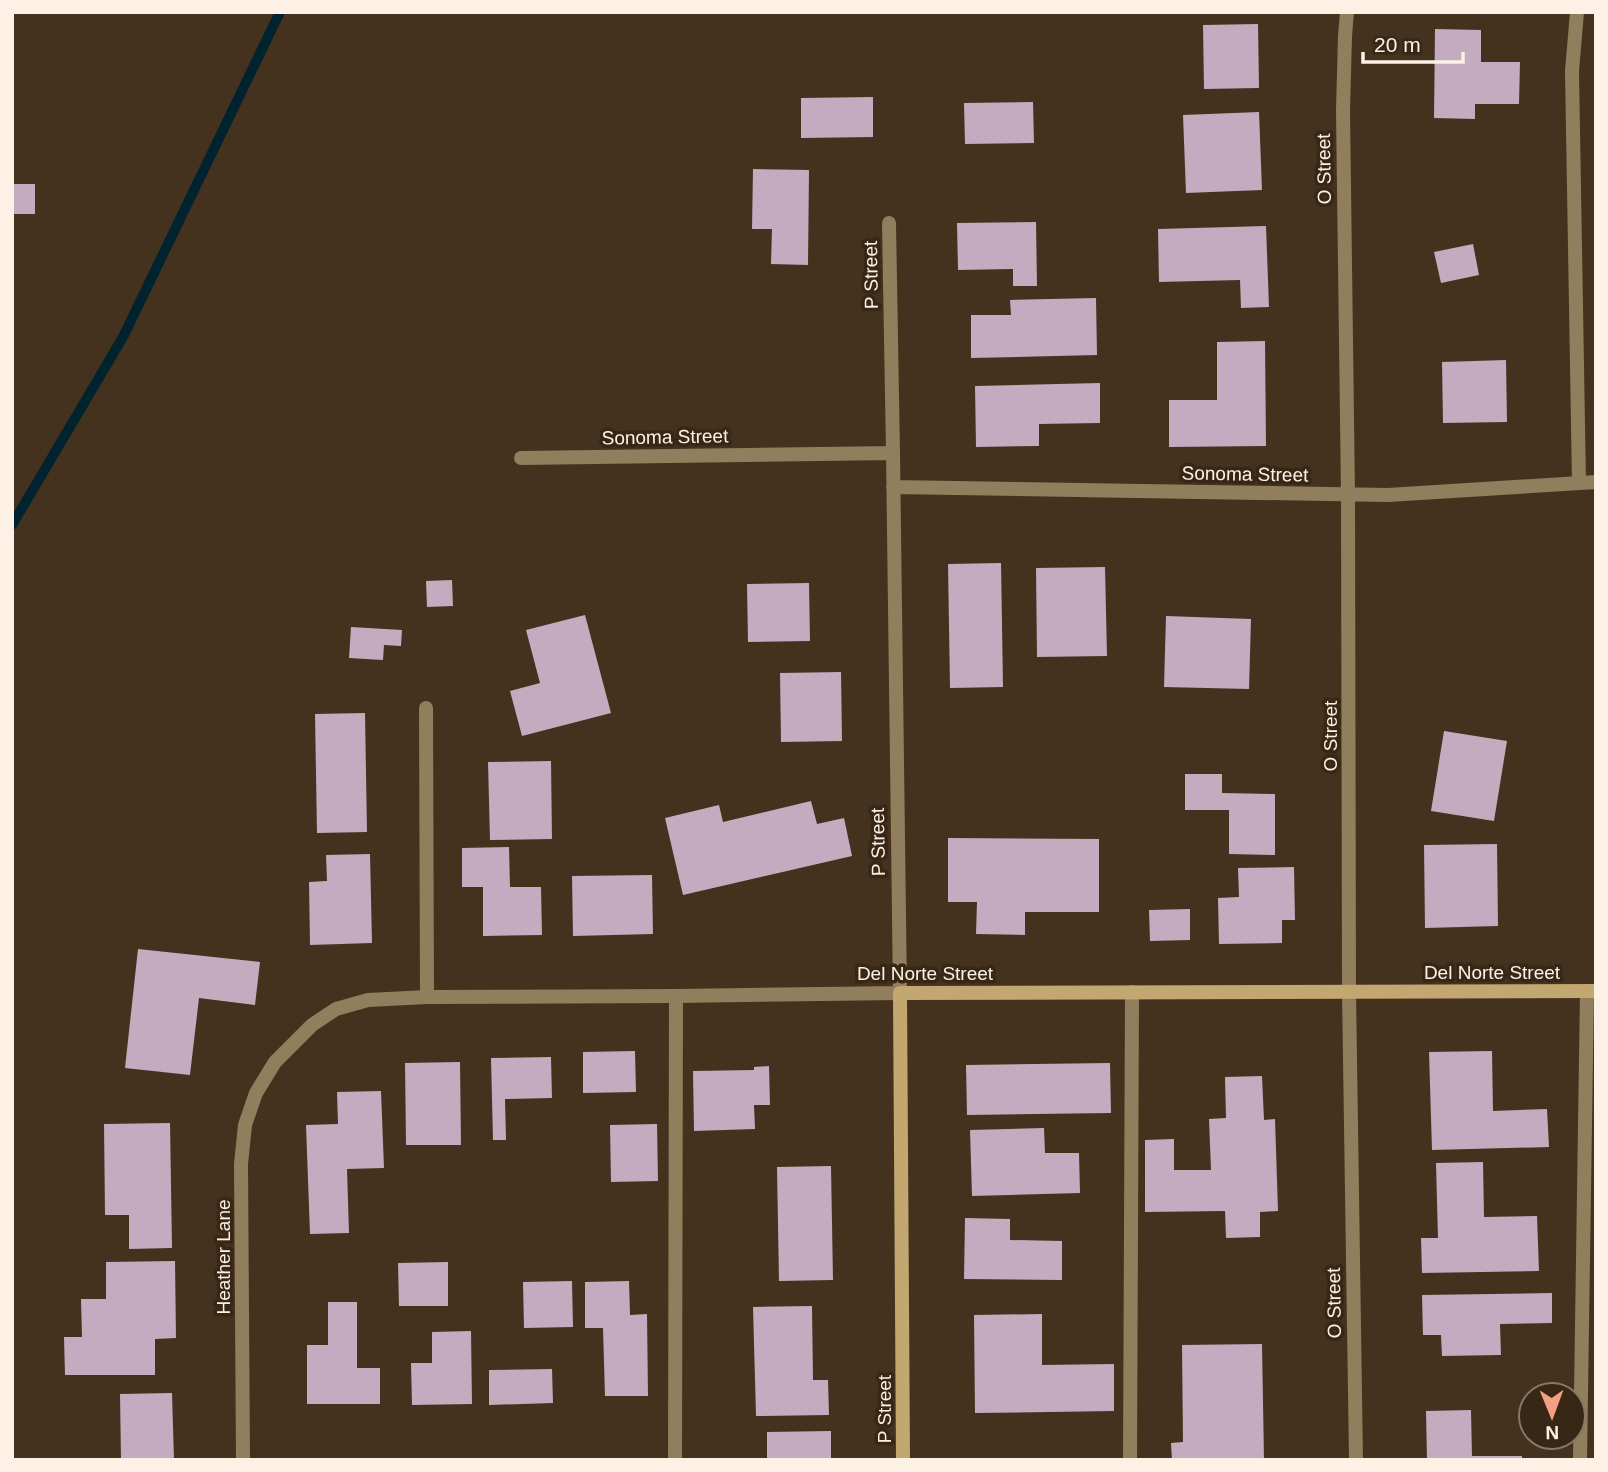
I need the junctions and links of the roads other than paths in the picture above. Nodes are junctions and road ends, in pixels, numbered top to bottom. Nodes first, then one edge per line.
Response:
1 (1347, 12) edge
2 (1577, 12) edge
3 (889, 223) dead end
4 (894, 453) junction
5 (521, 458) dead end
6 (1596, 482) edge
7 (1579, 483) junction
8 (893, 487) junction
9 (1348, 495) junction
10 (426, 708) dead end
11 (1592, 991) edge
12 (1132, 992) junction
13 (1349, 992) junction
14 (900, 993) junction
15 (676, 996) junction
16 (427, 997) junction
17 (275, 1062) joint
18 (243, 1460) edge
19 (675, 1460) edge
20 (903, 1460) edge
21 (1130, 1460) edge
22 (1356, 1460) edge
23 (1580, 1460) edge

1 - 9 street, O Street
2 - 7 street
3 - 4 street, P Street
4 - 5 street, Sonoma Street
4 - 8 street, P Street
6 - 7 street, Sonoma Street
7 - 9 street, Sonoma Street
8 - 9 street, Sonoma Street
8 - 14 street, P Street
9 - 13 street, O Street
10 - 16 street
11 - 13 street, Del Norte Street
11 - 23 street
12 - 13 street, Del Norte Street
12 - 14 street, Del Norte Street
12 - 21 street
13 - 22 street, O Street
14 - 15 street, Del Norte Street
14 - 20 street, P Street
15 - 16 street, Del Norte Street
15 - 19 street
16 - 17 street, Del Norte Street
17 - 18 street, Heather Lane

